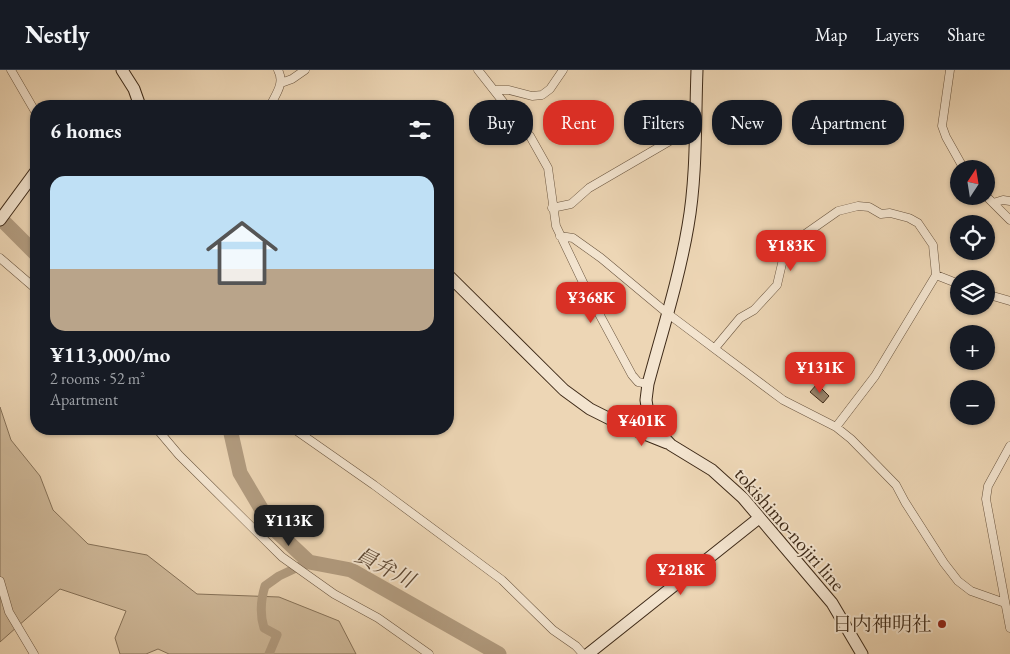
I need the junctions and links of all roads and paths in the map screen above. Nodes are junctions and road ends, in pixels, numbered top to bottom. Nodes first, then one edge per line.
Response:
1 (11, 70) edge
2 (122, 70) edge
3 (278, 70) edge
4 (305, 70) edge
5 (478, 70) edge
6 (563, 70) edge
7 (697, 70) edge
8 (950, 70) edge
9 (281, 83) junction
10 (494, 90) junction
11 (138, 100) edge
12 (273, 100) edge
13 (696, 100) edge
14 (30, 103) edge
15 (663, 145) edge
16 (694, 145) edge
17 (959, 160) edge
18 (30, 179) edge
19 (1010, 201) edge
20 (995, 202) edge
21 (995, 205) edge
22 (552, 208) junction
23 (0, 220) edge
24 (1010, 220) edge
25 (560, 236) junction
26 (0, 258) edge
27 (936, 275) junction
28 (454, 280) edge
29 (950, 280) edge
30 (30, 284) edge
31 (995, 297) edge
32 (1010, 301) edge
33 (667, 312) junction
34 (715, 348) junction
35 (648, 384) junction
36 (648, 413) junction
37 (622, 425) junction
38 (836, 427) junction
39 (162, 435) edge
40 (303, 435) edge
41 (671, 445) junction
42 (1010, 446) edge
43 (759, 518) junction
44 (0, 581) edge
45 (1005, 603) junction
46 (1009, 615) edge
47 (1010, 628) edge
48 (34, 654) edge
49 (429, 654) edge
50 (583, 654) edge
51 (588, 654) edge
52 (862, 654) edge

1 - 14 street
2 - 11 main road
3 - 9 street
4 - 9 street
5 - 10 street
6 - 10 street
7 - 13 main road
8 - 17 street
9 - 12 street
10 - 22 street
15 - 22 street
16 - 33 main road
18 - 23 main road
19 - 20 street
21 - 24 street
22 - 25 street
25 - 33 street
25 - 35 street
26 - 30 street
27 - 29 street
27 - 34 street
27 - 38 street
28 - 37 main road
31 - 32 street
33 - 34 street
33 - 35 main road
34 - 38 street
35 - 36 main road
36 - 37 main road
36 - 41 main road, tokishimo-nojiri line
37 - 41 main road
38 - 45 street
39 - 49 street
40 - 50 street
41 - 43 main road, tokishimo-nojiri line
42 - 45 street
43 - 51 main road
43 - 52 main road, tokishimo-nojiri line
44 - 48 street
45 - 46 street
46 - 47 street

